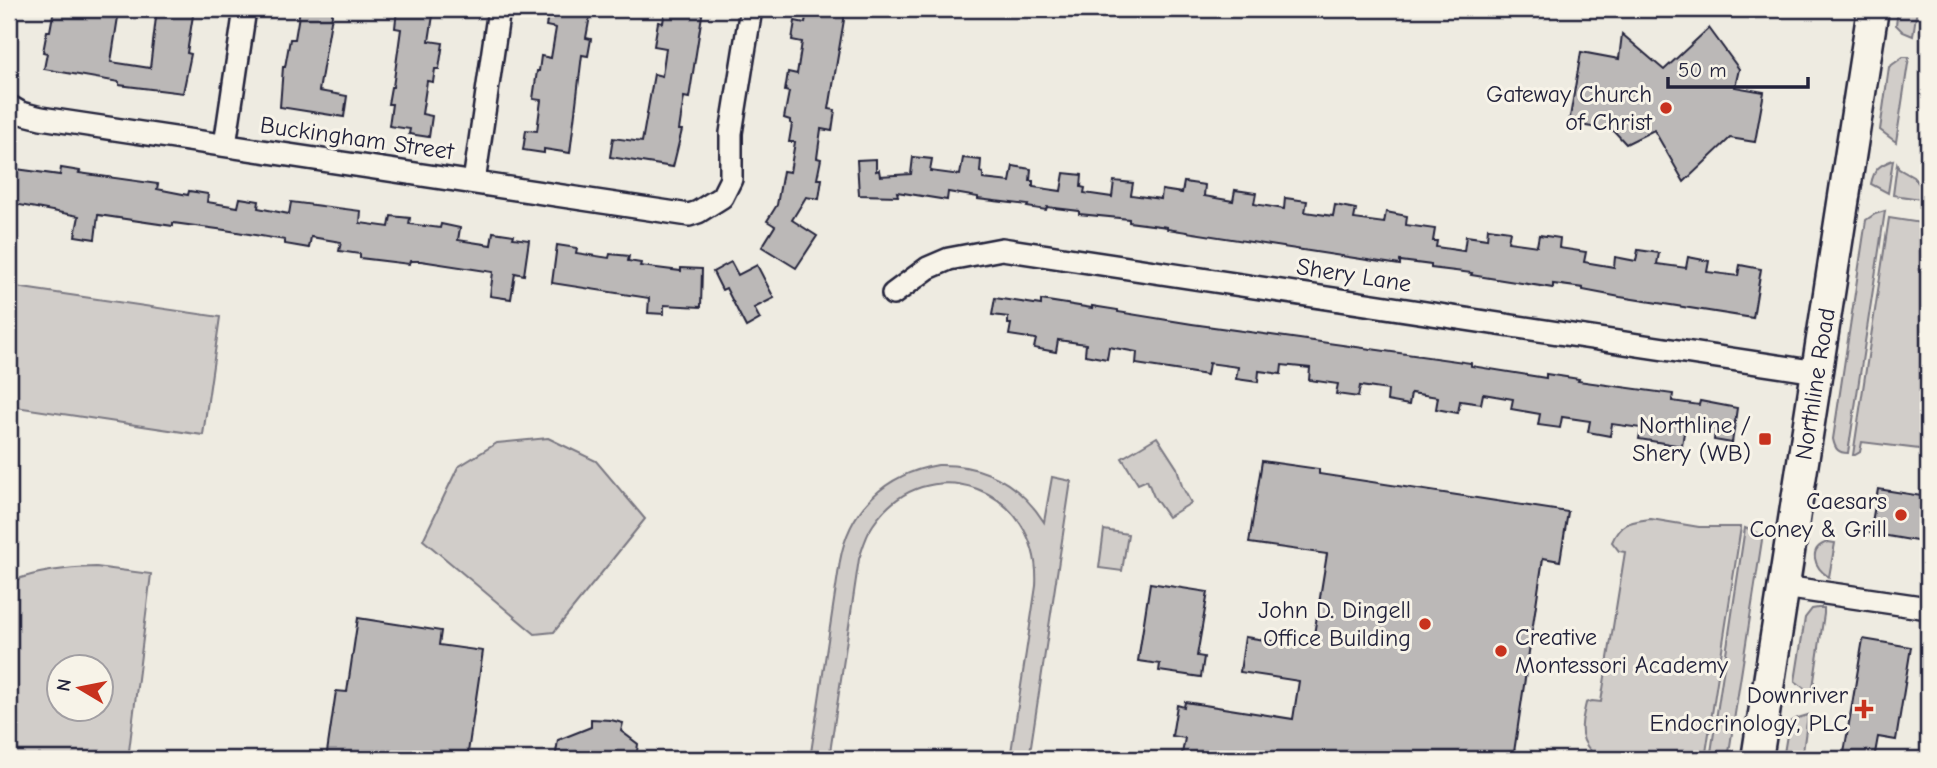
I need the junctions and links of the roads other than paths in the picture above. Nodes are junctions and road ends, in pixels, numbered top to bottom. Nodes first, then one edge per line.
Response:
1 (244, 9) edge
2 (499, 9) edge
3 (751, 9) edge
4 (1873, 9) edge
5 (9, 106) edge
6 (225, 145) junction
7 (474, 181) junction
8 (893, 294) dead end
9 (1818, 372) junction
10 (1784, 587) junction
11 (1928, 608) edge
12 (1757, 759) edge

1 - 6 street
2 - 7 street
3 - 7 street, Buckingham Street
4 - 9 main road, Northline Road
5 - 6 street, Buckingham Street
6 - 7 street, Buckingham Street
8 - 9 street, Shery Lane
9 - 10 main road, Northline Road
10 - 11 street
10 - 12 main road, Northline Road

